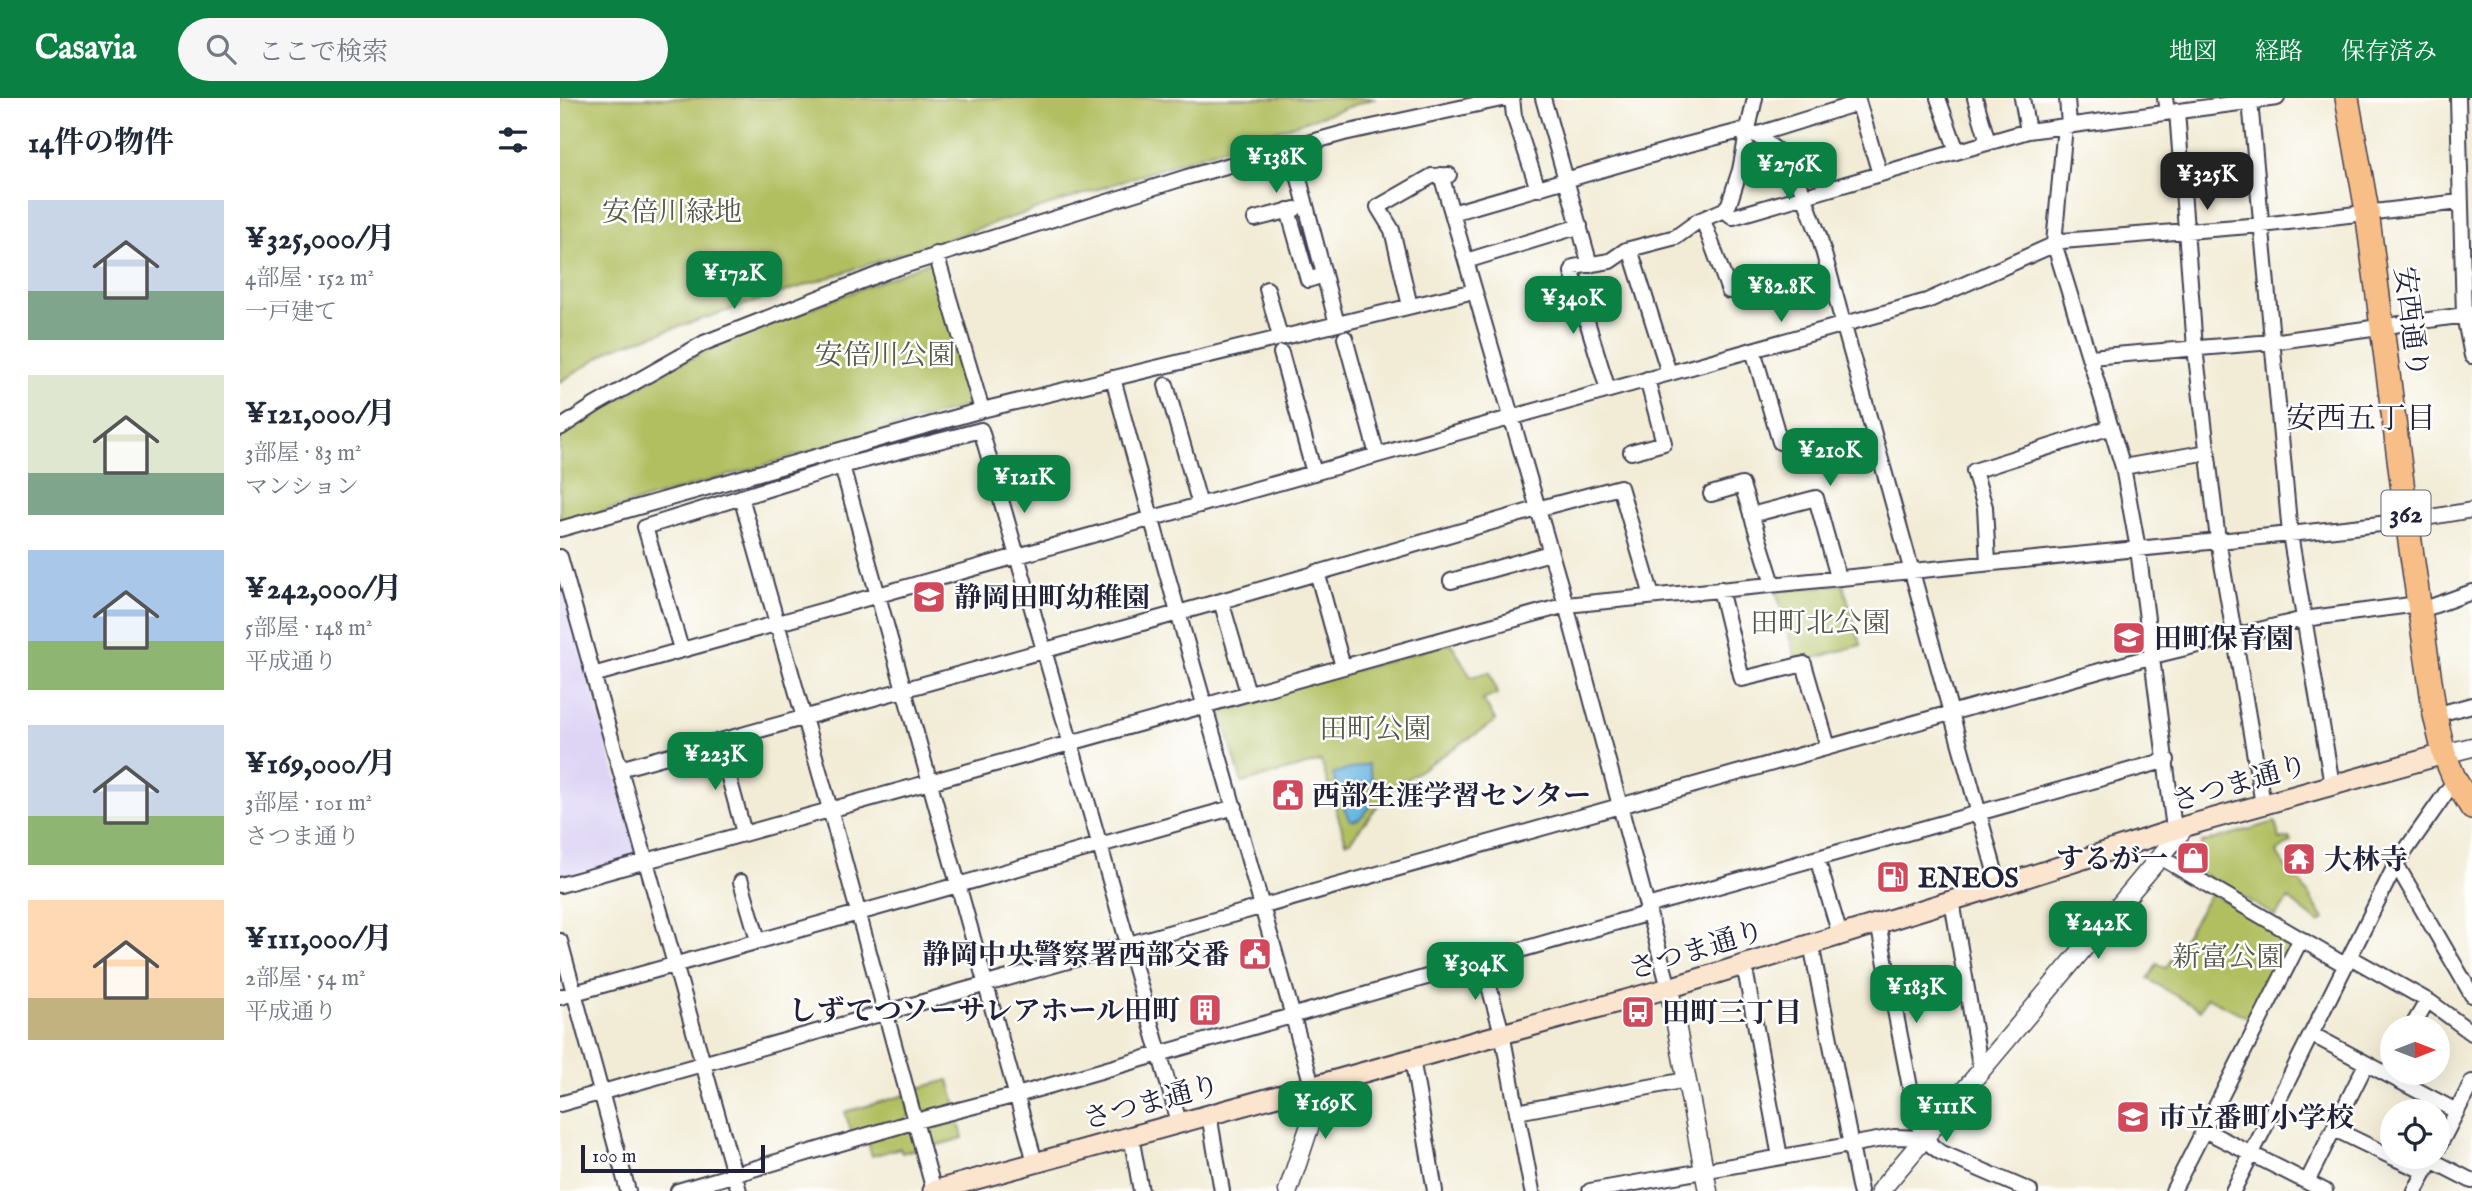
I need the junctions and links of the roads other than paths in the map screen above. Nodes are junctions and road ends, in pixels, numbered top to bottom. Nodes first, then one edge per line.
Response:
1 (1506, 98) edge
2 (1512, 98) edge
3 (1543, 98) edge
4 (1755, 98) edge
5 (1938, 98) edge
6 (1975, 98) edge
7 (2022, 98) edge
8 (2067, 98) edge
9 (2277, 98) edge
10 (2347, 98) edge
11 (2358, 98) edge
12 (2458, 98) edge
13 (1858, 101) edge
14 (2250, 101) junction
15 (2219, 102) edge
16 (2170, 107) edge
17 (2067, 125) junction
18 (2028, 131) junction
19 (1752, 132) junction
20 (1988, 142) junction
21 (1957, 151) junction
22 (1297, 171) dead end
23 (1880, 174) junction
24 (1567, 180) junction
25 (1538, 188) junction
26 (1805, 196) junction
27 (2460, 202) junction
28 (1306, 206) junction
29 (1288, 210) junction
30 (1724, 210) junction
31 (2367, 211) junction
32 (1452, 213) junction
33 (1255, 219) dead end
34 (1703, 220) junction
35 (2262, 225) junction
36 (1580, 226) junction
37 (2186, 231) junction
38 (2054, 243) junction
39 (2467, 243) edge
40 (1630, 249) junction
41 (936, 254) junction
42 (1466, 261) junction
43 (1590, 265) junction
44 (1324, 275) junction
45 (1267, 289) dead end
46 (1475, 291) junction
47 (1729, 291) dead end
48 (1410, 306) junction
49 (2468, 315) edge
50 (1337, 324) junction
51 (1843, 325) junction
52 (2383, 326) junction
53 (1280, 337) junction
54 (1345, 338) dead end
55 (2272, 342) junction
56 (2195, 348) junction
57 (1754, 350) junction
58 (1281, 353) dead end
59 (2472, 356) edge
60 (2090, 357) junction
61 (1669, 373) junction
62 (1113, 378) junction
63 (1647, 379) junction
64 (1166, 385) dead end
65 (1608, 390) junction
66 (982, 410) junction
67 (1511, 417) junction
68 (2111, 427) junction
69 (560, 428) edge
70 (1780, 442) dead end
71 (1631, 452) dead end
72 (2208, 452) junction
73 (1377, 455) junction
74 (842, 466) junction
75 (2123, 467) junction
76 (1314, 473) junction
77 (1711, 494) dead end
78 (741, 497) junction
79 (1200, 505) junction
80 (1537, 509) junction
81 (2472, 510) edge
82 (1751, 515) junction
83 (1150, 519) junction
84 (2407, 520) junction
85 (560, 528) edge
86 (2290, 534) junction
87 (2218, 540) junction
88 (2138, 549) junction
89 (1550, 553) junction
90 (1018, 556) junction
91 (560, 557) edge
92 (1988, 563) junction
93 (1912, 570) junction
94 (1317, 572) junction
95 (1839, 577) junction
96 (1451, 581) dead end
97 (1773, 584) junction
98 (1720, 589) junction
99 (2472, 592) edge
100 (877, 594) junction
101 (1652, 596) junction
102 (1221, 601) junction
103 (1566, 605) junction
104 (2419, 608) junction
105 (1179, 613) junction
106 (2304, 619) junction
107 (776, 622) junction
108 (2234, 635) junction
109 (681, 649) junction
110 (1045, 651) junction
111 (2152, 656) junction
112 (1343, 667) junction
113 (593, 674) junction
114 (904, 689) junction
115 (1248, 693) junction
116 (1206, 705) junction
117 (2472, 705) edge
118 (1951, 713) junction
119 (2435, 715) junction
120 (803, 717) junction
121 (719, 741) junction
122 (1072, 742) junction
123 (1828, 747) junction
124 (2472, 747) edge
125 (2444, 754) junction
126 (2167, 760) junction
127 (620, 769) junction
128 (2455, 780) junction
129 (930, 783) junction
130 (2332, 785) junction
131 (2263, 804) junction
132 (1620, 806) junction
133 (1235, 807) junction
134 (2472, 808) edge
135 (831, 809) junction
136 (1978, 813) junction
137 (2180, 827) junction
138 (744, 833) junction
139 (1099, 846) junction
140 (2160, 857) junction
141 (1816, 858) junction
142 (646, 861) junction
143 (2396, 864) junction
144 (741, 882) dead end
145 (959, 884) junction
146 (560, 885) edge
147 (1999, 886) junction
148 (1952, 901) junction
149 (1263, 906) junction
150 (1648, 910) junction
151 (857, 912) junction
152 (1878, 923) junction
153 (1840, 934) junction
154 (2301, 939) junction
155 (758, 940) junction
156 (560, 941) edge
157 (1126, 944) junction
158 (1811, 944) junction
159 (1482, 961) junction
160 (2347, 961) junction
161 (675, 964) junction
162 (1744, 964) junction
163 (987, 983) junction
164 (1669, 988) junction
165 (567, 995) edge
166 (2472, 995) edge
167 (2427, 1000) junction
168 (887, 1011) junction
169 (1293, 1015) junction
170 (2419, 1015) edge
171 (1502, 1033) junction
172 (2472, 1033) edge
173 (2311, 1034) junction
174 (1158, 1054) junction
175 (1412, 1058) junction
176 (703, 1063) junction
177 (2367, 1064) junction
178 (2380, 1067) edge
179 (1981, 1071) junction
180 (1686, 1080) junction
181 (2472, 1082) edge
182 (2415, 1085) edge
183 (1312, 1086) junction
184 (602, 1092) junction
185 (1017, 1095) junction
186 (560, 1104) edge
187 (2456, 1111) junction
188 (1517, 1112) junction
189 (1209, 1114) junction
190 (916, 1121) junction
191 (1179, 1122) junction
192 (2450, 1123) edge
193 (2334, 1129) junction
194 (2204, 1130) junction
195 (1130, 1136) junction
196 (1926, 1138) junction
197 (1850, 1145) junction
198 (2380, 1151) edge
199 (2251, 1154) junction
200 (1780, 1157) junction
201 (1035, 1162) junction
202 (2427, 1169) edge
203 (2450, 1169) edge
204 (1704, 1171) junction
205 (735, 1174) junction
206 (2472, 1181) edge
207 (2306, 1182) junction
208 (938, 1190) edge
209 (628, 1191) edge
210 (678, 1191) edge
211 (739, 1191) edge
212 (1141, 1191) edge
213 (1222, 1191) edge
214 (1288, 1191) edge
215 (1435, 1191) edge
216 (1532, 1191) edge
217 (1590, 1191) edge
218 (1708, 1191) edge
219 (1860, 1191) edge
220 (1880, 1191) edge
221 (2031, 1191) edge
222 (2173, 1191) edge
223 (2233, 1191) edge
224 (2325, 1191) edge
225 (2416, 1191) edge

1 - 41 street
2 - 25 street
3 - 24 street
4 - 19 street
5 - 21 street
6 - 20 street
7 - 18 street
8 - 17 street
9 - 14 street
10 - 31 highway, 安西通り / 362
11 - 31 highway, 安西通り / 362
12 - 27 street
13 - 19 street
13 - 23 street
14 - 15 street
14 - 35 street
15 - 16 street
16 - 17 street
16 - 37 street
17 - 18 street
17 - 38 street
18 - 20 street
19 - 24 street
19 - 26 street
19 - 30 street
20 - 21 street
21 - 23 street
22 - 28 street
23 - 26 street
24 - 25 street
24 - 36 street
25 - 32 street
26 - 30 street
26 - 51 street
27 - 31 street
27 - 39 street
28 - 29 street
28 - 44 street
29 - 33 street
29 - 44 street
30 - 34 street
31 - 35 street
31 - 52 highway, 安西通り / 362
32 - 42 street
32 - 48 street
34 - 40 street
34 - 47 street
35 - 37 street
35 - 55 street
36 - 42 street
36 - 43 street
37 - 38 street
37 - 56 street
38 - 51 street
38 - 60 street
39 - 49 street
40 - 43 street
40 - 61 street
41 - 66 street
41 - 69 street
42 - 46 street
43 - 65 street
44 - 50 street
45 - 53 street
46 - 48 street
46 - 67 street
48 - 50 street
49 - 52 street
49 - 59 street
50 - 53 street
51 - 57 street
51 - 93 street
52 - 55 street
52 - 84 highway, 安西通り / 362
53 - 62 street
54 - 73 street
55 - 56 street
55 - 86 street
56 - 60 street
56 - 72 street
57 - 61 street
57 - 70 street
58 - 76 street
60 - 68 street
61 - 63 street
62 - 66 street
62 - 83 street
63 - 65 street
63 - 71 street
64 - 79 street
65 - 67 street
66 - 85 street
67 - 73 street
67 - 80 street
68 - 75 street
68 - 92 street
72 - 75 street
72 - 87 street
73 - 76 street
74 - 78 street
74 - 90 street
74 - 100 street
75 - 88 street
76 - 79 street
77 - 82 street
78 - 107 street
78 - 109 street
79 - 83 street
80 - 89 street
80 - 94 street
80 - 101 street
81 - 84 street
82 - 95 street
82 - 97 street
83 - 90 street
83 - 105 street
84 - 86 street
84 - 104 highway, 安西通り / 362
86 - 87 street
86 - 106 street
87 - 88 street
87 - 108 street
88 - 92 street
88 - 111 street
89 - 96 street
89 - 103 street
90 - 100 street
90 - 110 street
91 - 113 street
92 - 93 street
93 - 95 street
93 - 118 street
94 - 102 street
94 - 112 street
95 - 97 street
97 - 98 street
98 - 101 street
98 - 123 street
99 - 104 street
100 - 107 street
100 - 114 street
101 - 103 street
102 - 105 street
102 - 115 street
103 - 112 street
103 - 132 street
104 - 106 street
104 - 119 highway, 安西通り / 362
105 - 110 street
105 - 116 street
106 - 108 street
106 - 130 street
107 - 109 street
107 - 120 street
108 - 111 street
108 - 131 street
109 - 113 street
110 - 114 street
110 - 122 street
111 - 118 street
111 - 126 street
112 - 115 street
113 - 127 street
114 - 120 street
114 - 129 street
115 - 116 street
116 - 122 street
116 - 133 street
117 - 119 street
118 - 123 street
118 - 136 street
119 - 125 highway, 安西通り / 362
120 - 121 street
120 - 135 street
121 - 127 street
121 - 138 street
122 - 129 street
122 - 139 street
123 - 132 street
124 - 125 street, さつま通り
125 - 128 main road
125 - 130 main road, さつま通り
126 - 136 street
126 - 137 street
127 - 142 street
128 - 134 main road
128 - 143 street
129 - 135 street
129 - 145 street
130 - 131 main road, さつま通り
131 - 137 main road, さつま通り
132 - 149 street
132 - 150 street
133 - 139 street
133 - 149 street
135 - 138 street
135 - 151 street
136 - 141 street
136 - 147 street
137 - 140 street
137 - 147 main road, さつま通り
138 - 142 street
139 - 145 street
139 - 157 street
140 - 154 street
140 - 179 street
141 - 150 street
141 - 153 street
142 - 146 street
142 - 161 street
143 - 160 street
143 - 166 street
144 - 155 street
145 - 151 street
145 - 163 street
147 - 148 main road, さつま通り
148 - 152 main road, さつま通り
148 - 179 street
149 - 157 street
149 - 169 street
150 - 159 street
150 - 164 street
151 - 155 street
151 - 168 street
152 - 153 main road, さつま通り
152 - 196 street
153 - 158 main road, さつま通り
154 - 160 street
154 - 194 street
155 - 161 street
156 - 165 street
157 - 163 street
157 - 174 street
158 - 162 main road, さつま通り
158 - 197 street
159 - 169 street
159 - 171 street
160 - 167 street
160 - 173 street
161 - 165 street
161 - 176 street
162 - 164 main road, さつま通り
162 - 200 street
163 - 168 street
163 - 185 street
164 - 171 main road, さつま通り
164 - 180 street
165 - 184 street
167 - 170 street
167 - 172 street
168 - 176 street
168 - 190 street
169 - 174 street
169 - 183 street
171 - 175 main road, さつま通り
171 - 188 street
173 - 177 street
173 - 199 street
174 - 185 street
174 - 191 street
175 - 183 main road, さつま通り
175 - 215 street
176 - 184 street
176 - 205 street
177 - 178 street
177 - 193 street
179 - 196 street
180 - 188 street
180 - 204 street
181 - 187 street
182 - 187 street
183 - 189 main road, さつま通り
183 - 214 street
184 - 186 street
184 - 209 street
185 - 190 street
185 - 201 street
187 - 192 street
188 - 216 street
189 - 191 main road, さつま通り
189 - 213 street
190 - 205 street
190 - 208 street
191 - 195 main road, さつま通り
193 - 198 street
193 - 207 street
194 - 199 street
194 - 222 street
195 - 201 main road, さつま通り
195 - 212 street
196 - 197 street
196 - 220 street
196 - 221 street
197 - 200 street
197 - 219 street
199 - 207 street
199 - 223 street
200 - 204 street
201 - 208 main road, さつま通り
202 - 225 street
203 - 206 street
204 - 217 street
204 - 218 street
205 - 210 street
205 - 211 street
207 - 224 street

